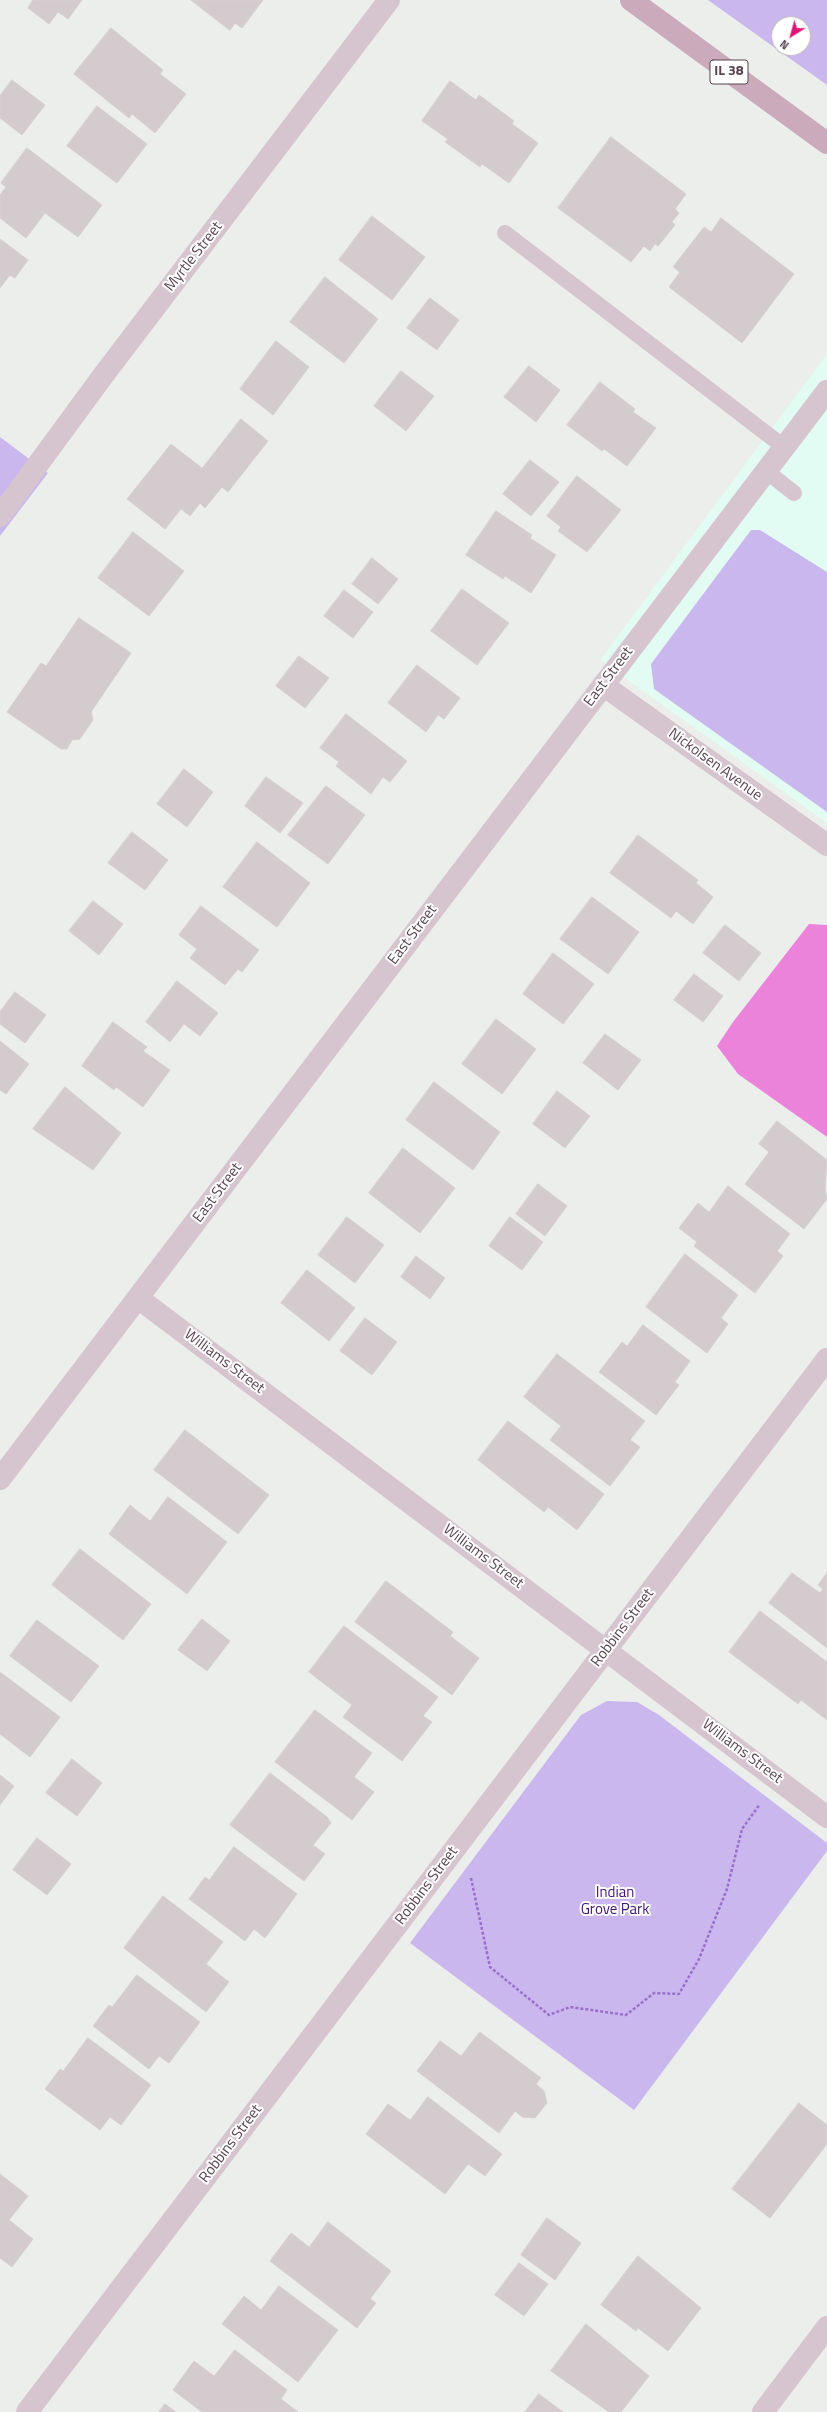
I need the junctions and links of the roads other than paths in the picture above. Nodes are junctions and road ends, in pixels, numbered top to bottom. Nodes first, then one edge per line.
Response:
1 (389, 0) edge
2 (631, 0) edge
3 (827, 143) edge
4 (505, 233) dead end
5 (827, 391) edge
6 (784, 447) junction
7 (766, 471) junction
8 (794, 493) dead end
9 (0, 516) edge
10 (603, 685) junction
11 (827, 845) edge
12 (138, 1298) junction
13 (827, 1359) edge
14 (0, 1480) edge
15 (606, 1650) junction
16 (827, 1817) edge
17 (827, 2327) edge
18 (26, 2412) edge
19 (763, 2412) edge

1 - 9 street, Myrtle Street
2 - 3 main road, IL 38
4 - 6 lane
5 - 6 street, East Street
6 - 7 street, East Street
7 - 8 lane
7 - 10 street, East Street
10 - 11 street, Nickolsen Avenue
10 - 12 street, East Street
12 - 14 street, East Street
12 - 15 street, Williams Street
13 - 15 street, Robbins Street
15 - 16 street, Williams Street
15 - 18 street, Robbins Street
17 - 19 street

